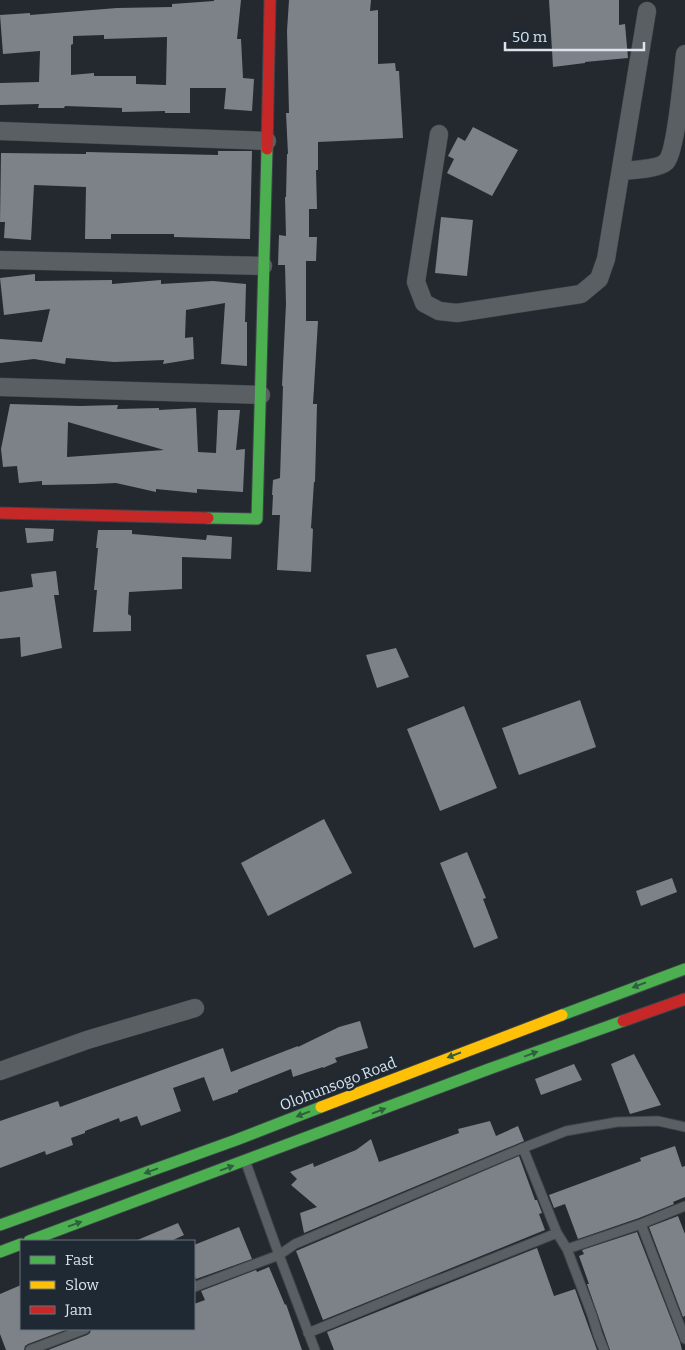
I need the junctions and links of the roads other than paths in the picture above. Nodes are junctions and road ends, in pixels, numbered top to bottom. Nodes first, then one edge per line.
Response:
1 (270, 0) edge
2 (647, 11) dead end
3 (685, 54) edge
4 (0, 132) edge
5 (439, 134) dead end
6 (267, 141) junction
7 (621, 172) junction
8 (0, 260) edge
9 (263, 266) junction
10 (0, 387) edge
11 (261, 395) junction
12 (0, 513) edge
13 (685, 969) edge
14 (685, 999) edge
15 (195, 1008) dead end
16 (484, 1057) junction
17 (0, 1071) edge
18 (685, 1127) edge
19 (524, 1148) junction
20 (245, 1161) junction
21 (685, 1206) edge
22 (641, 1224) junction
23 (0, 1225) edge
24 (557, 1233) junction
25 (32, 1240) edge
26 (20, 1244) edge
27 (567, 1250) junction
28 (0, 1252) edge
29 (279, 1255) junction
30 (195, 1287) edge
31 (82, 1330) edge
32 (308, 1334) junction
33 (685, 1339) edge
34 (30, 1350) edge
35 (315, 1350) edge
36 (604, 1350) edge

1 - 6 main road
2 - 7 street
3 - 7 street
4 - 6 street
5 - 7 street
6 - 9 main road
8 - 9 street
9 - 11 main road
10 - 11 street
11 - 12 main road
13 -> 16 main road, Olohunsogo Road
16 -> 14 main road, Olohunsogo Road
15 - 17 street
20 -> 16 main road, Olohunsogo Road
16 -> 23 main road, Olohunsogo Road
18 - 19 lane
19 - 24 lane
19 - 29 lane
25 -> 20 main road, Olohunsogo Road
20 - 29 lane
21 - 22 lane
22 - 27 lane
22 - 33 lane
24 - 27 lane
24 - 32 lane
26 - 28 main road
27 - 36 lane
29 - 30 lane
29 - 32 lane
31 - 34 lane
32 - 35 lane

